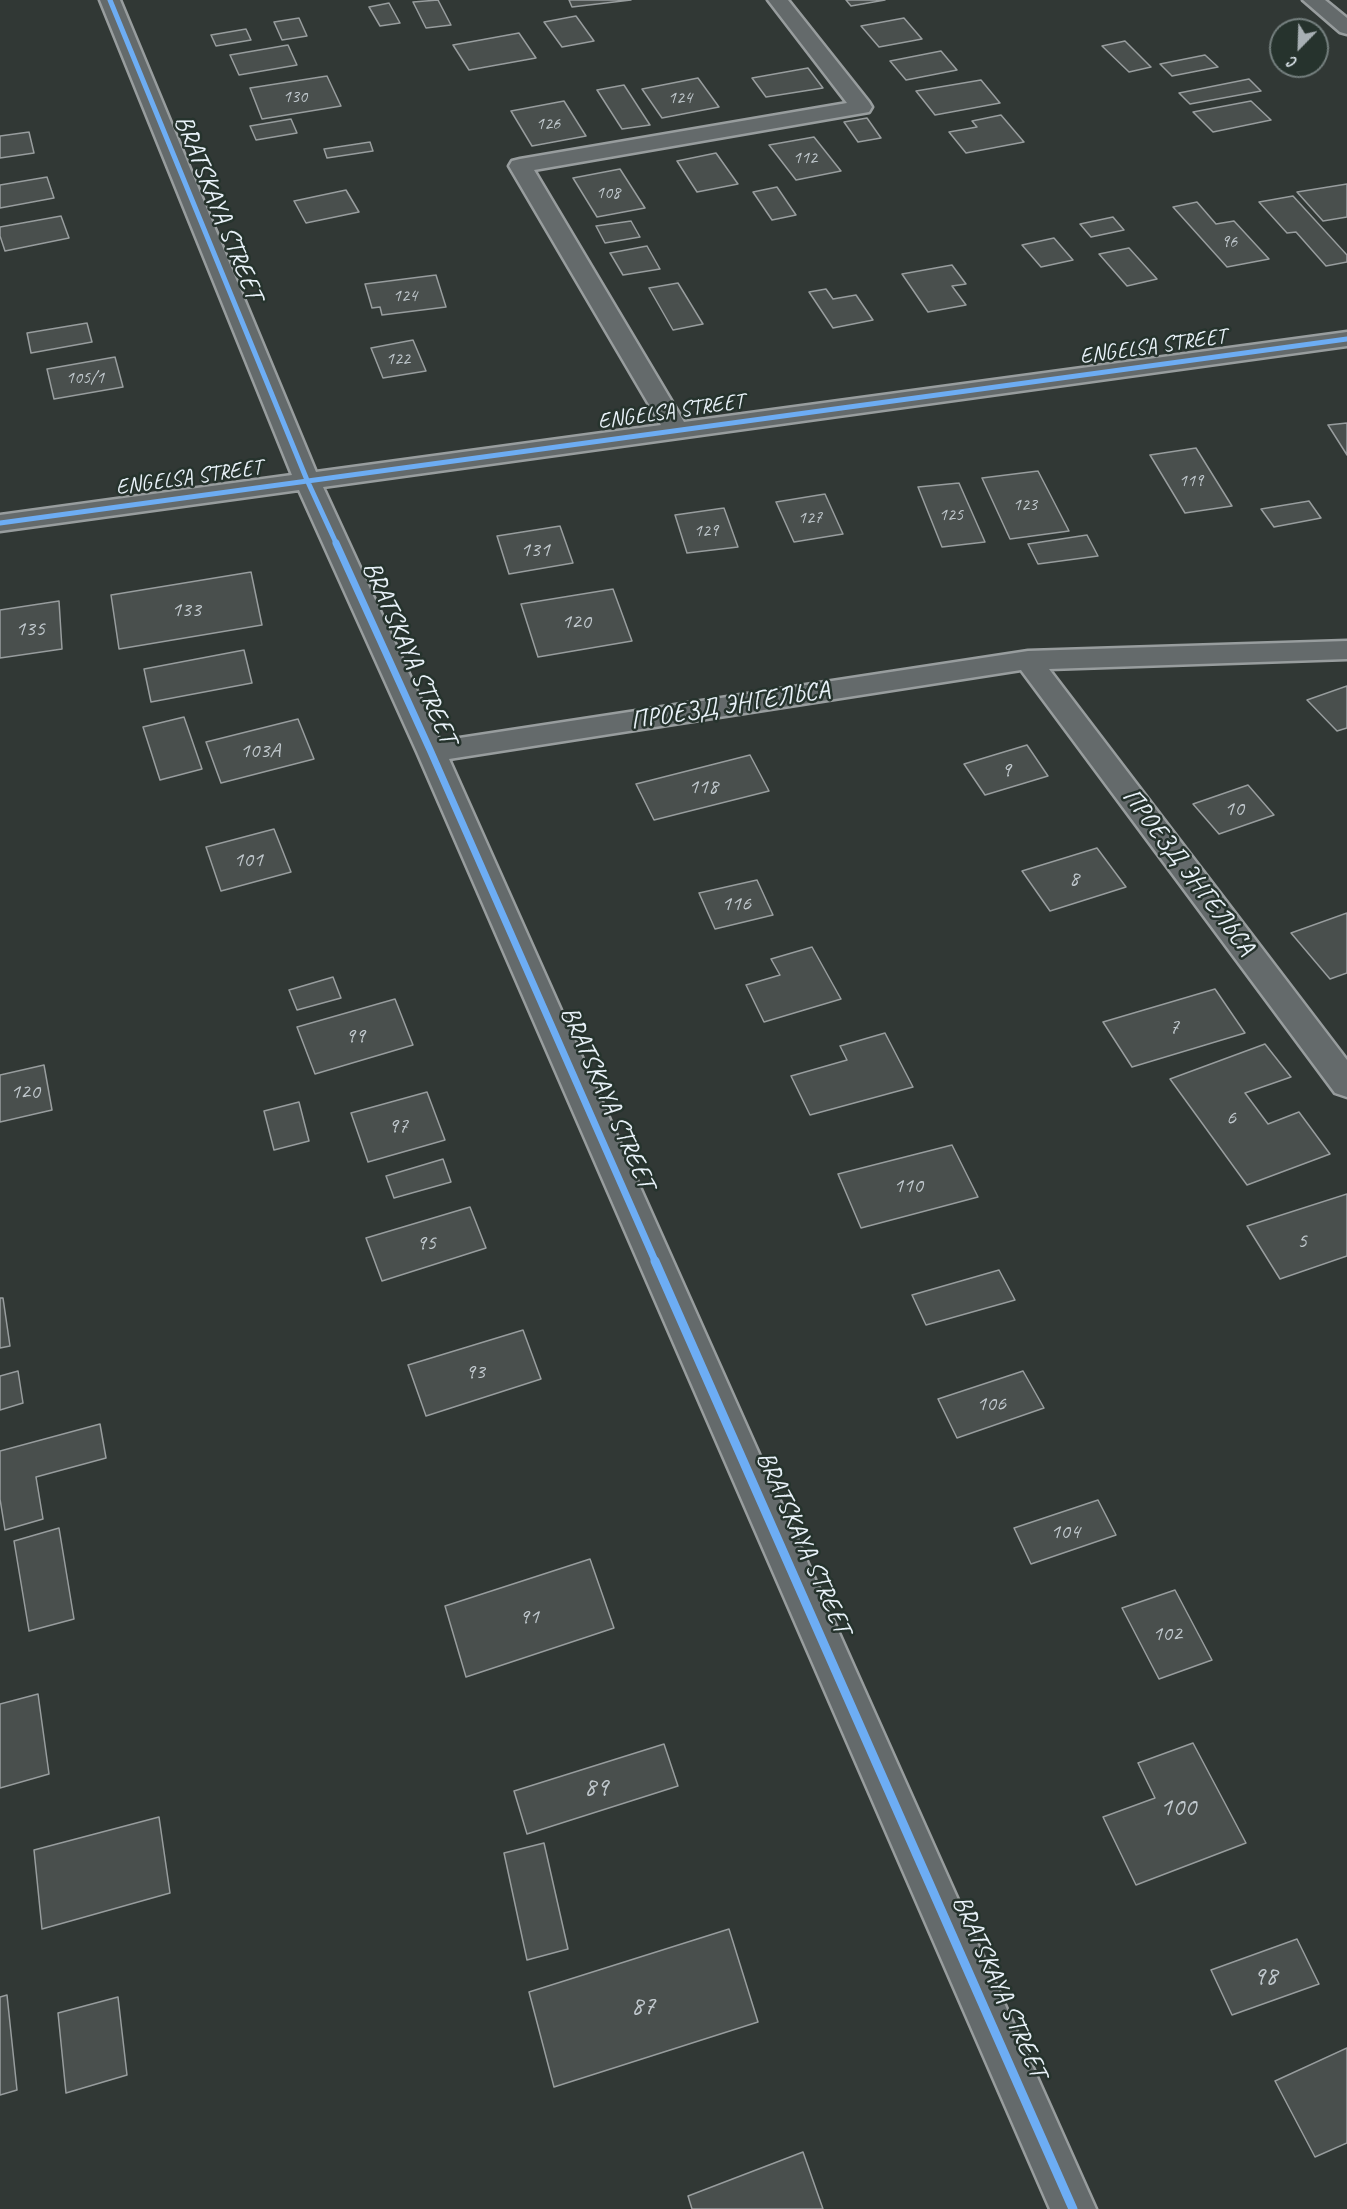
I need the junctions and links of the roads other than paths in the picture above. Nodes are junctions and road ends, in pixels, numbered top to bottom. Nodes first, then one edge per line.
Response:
1 (110, 0) edge
2 (778, 0) edge
3 (1313, 0) edge
4 (1347, 28) edge
5 (1347, 339) edge
6 (676, 430) junction
7 (307, 480) junction
8 (0, 523) edge
9 (1347, 650) edge
10 (1028, 660) junction
11 (431, 752) junction
12 (1347, 1084) edge
13 (1073, 2209) edge

1 - 7 street, BRATSKAYA STREET
2 - 6 street, ENGELSA STREET
3 - 4 street
5 - 6 street, ENGELSA STREET
6 - 7 street, ENGELSA STREET
7 - 8 street, ENGELSA STREET
7 - 11 street, BRATSKAYA STREET
9 - 10 street, ПРОЕЗД ЭНГЕЛЬСА
10 - 11 street, ПРОЕЗД ЭНГЕЛЬСА
10 - 12 street, ПРОЕЗД ЭНГЕЛЬСА
11 - 13 street, BRATSKAYA STREET

